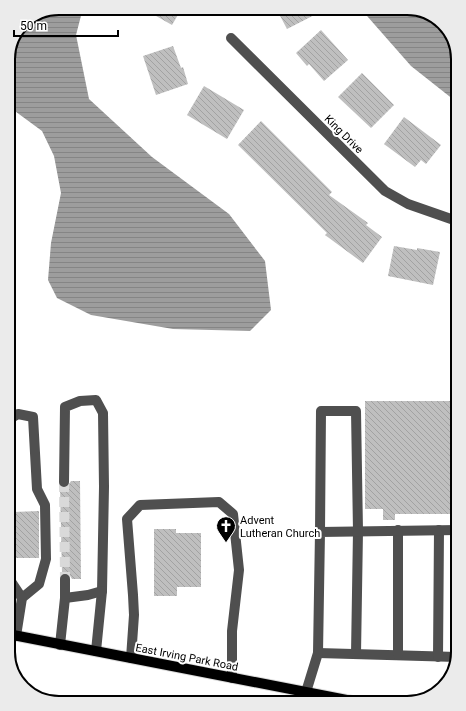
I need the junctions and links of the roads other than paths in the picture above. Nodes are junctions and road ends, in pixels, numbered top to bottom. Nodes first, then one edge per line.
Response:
1 (231, 38) dead end
2 (451, 219) edge
3 (15, 416) edge
4 (64, 482) tunnel mouth
5 (398, 530) junction
6 (439, 530) junction
7 (451, 530) edge
8 (358, 531) junction
9 (320, 532) junction
10 (65, 579) tunnel mouth
11 (15, 588) edge
12 (102, 591) junction
13 (22, 598) junction
14 (65, 598) junction
15 (15, 624) edge
16 (15, 636) edge
17 (60, 644) junction
18 (96, 651) junction
19 (318, 653) junction
20 (356, 654) junction
21 (398, 655) junction
22 (438, 657) junction
23 (451, 657) edge
24 (131, 658) junction
25 (232, 678) junction
26 (306, 692) junction
27 (317, 696) edge

1 - 2 street, King Drive
3 - 13 street
4 - 12 street
5 - 6 street
5 - 8 street
5 - 21 street
6 - 7 street
6 - 22 street
8 - 9 street
8 - 9 street
8 - 20 street
9 - 19 street
10 - 14 street
11 - 13 street
12 - 14 street
12 - 18 street
13 - 15 street
14 - 17 street
16 - 17 main road, East Irving Park Road
17 - 18 main road, East Irving Park Road
18 - 24 main road, East Irving Park Road
19 - 20 street
19 - 26 street
20 - 21 street
21 - 22 street
22 - 23 street
24 - 25 main road, East Irving Park Road
24 - 25 street
25 - 26 main road, East Irving Park Road
26 - 27 main road, East Irving Park Road

